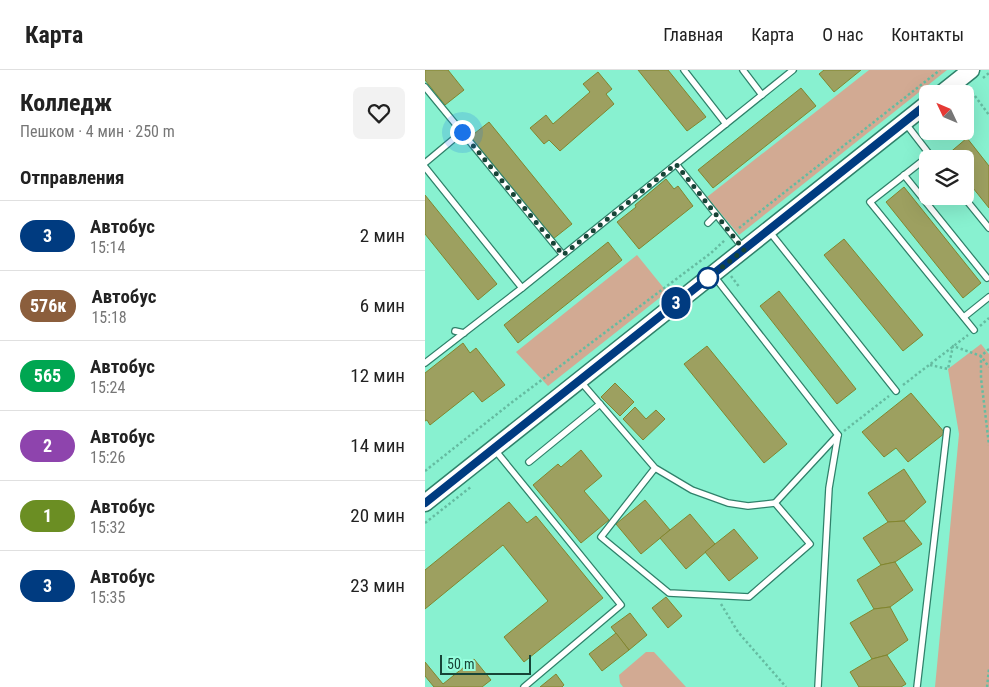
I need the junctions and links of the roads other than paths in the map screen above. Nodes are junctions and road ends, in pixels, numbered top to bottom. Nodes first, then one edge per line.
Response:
1 (684, 70) edge
2 (743, 70) edge
3 (793, 70) edge
4 (971, 70) edge
5 (952, 85) edge
6 (425, 87) edge
7 (762, 95) junction
8 (919, 111) edge
9 (904, 123) junction
10 (726, 124) junction
11 (462, 132) junction
12 (925, 150) edge
13 (676, 164) junction
14 (425, 165) edge
15 (919, 165) edge
16 (904, 175) junction
17 (970, 205) edge
18 (717, 215) junction
19 (708, 222) dead end
20 (989, 228) edge
21 (769, 231) junction
22 (744, 250) junction
23 (563, 255) junction
24 (713, 274) junction
25 (988, 278) edge
26 (522, 288) junction
27 (989, 297) edge
28 (964, 317) junction
29 (975, 330) road end
30 (455, 331) dead end
31 (463, 333) junction
32 (425, 363) edge
33 (579, 380) junction
34 (896, 391) road end
35 (600, 404) junction
36 (947, 430) dead end
37 (838, 435) junction
38 (493, 448) junction
39 (529, 462) dead end
40 (655, 468) junction
41 (425, 488) edge
42 (425, 503) edge
43 (775, 503) junction
44 (524, 687) edge
45 (818, 687) edge
46 (917, 687) edge

1 - 10 lane
2 - 7 lane
3 - 7 lane
4 - 5 main road
6 - 11 lane
7 - 10 lane
8 - 9 main road
9 - 12 lane
9 - 21 main road
10 - 13 lane
11 - 14 lane
11 - 23 lane
13 - 18 lane
13 - 23 lane
14 - 26 lane
15 - 16 lane
16 - 25 lane
16 - 28 lane
17 - 20 lane
18 - 19 lane
18 - 22 lane
21 - 22 main road
21 - 34 lane
22 - 24 main road
23 - 26 lane
24 - 33 main road
24 - 37 lane
26 - 31 lane
27 - 28 lane
28 - 29 lane
30 - 31 lane
31 - 32 lane
33 - 35 lane
33 - 38 main road
35 - 39 lane
35 - 40 lane
36 - 46 lane
37 - 43 lane
37 - 45 lane
38 - 41 main road
38 - 42 main road
38 - 44 lane
40 - 43 lane
40 - 43 lane

